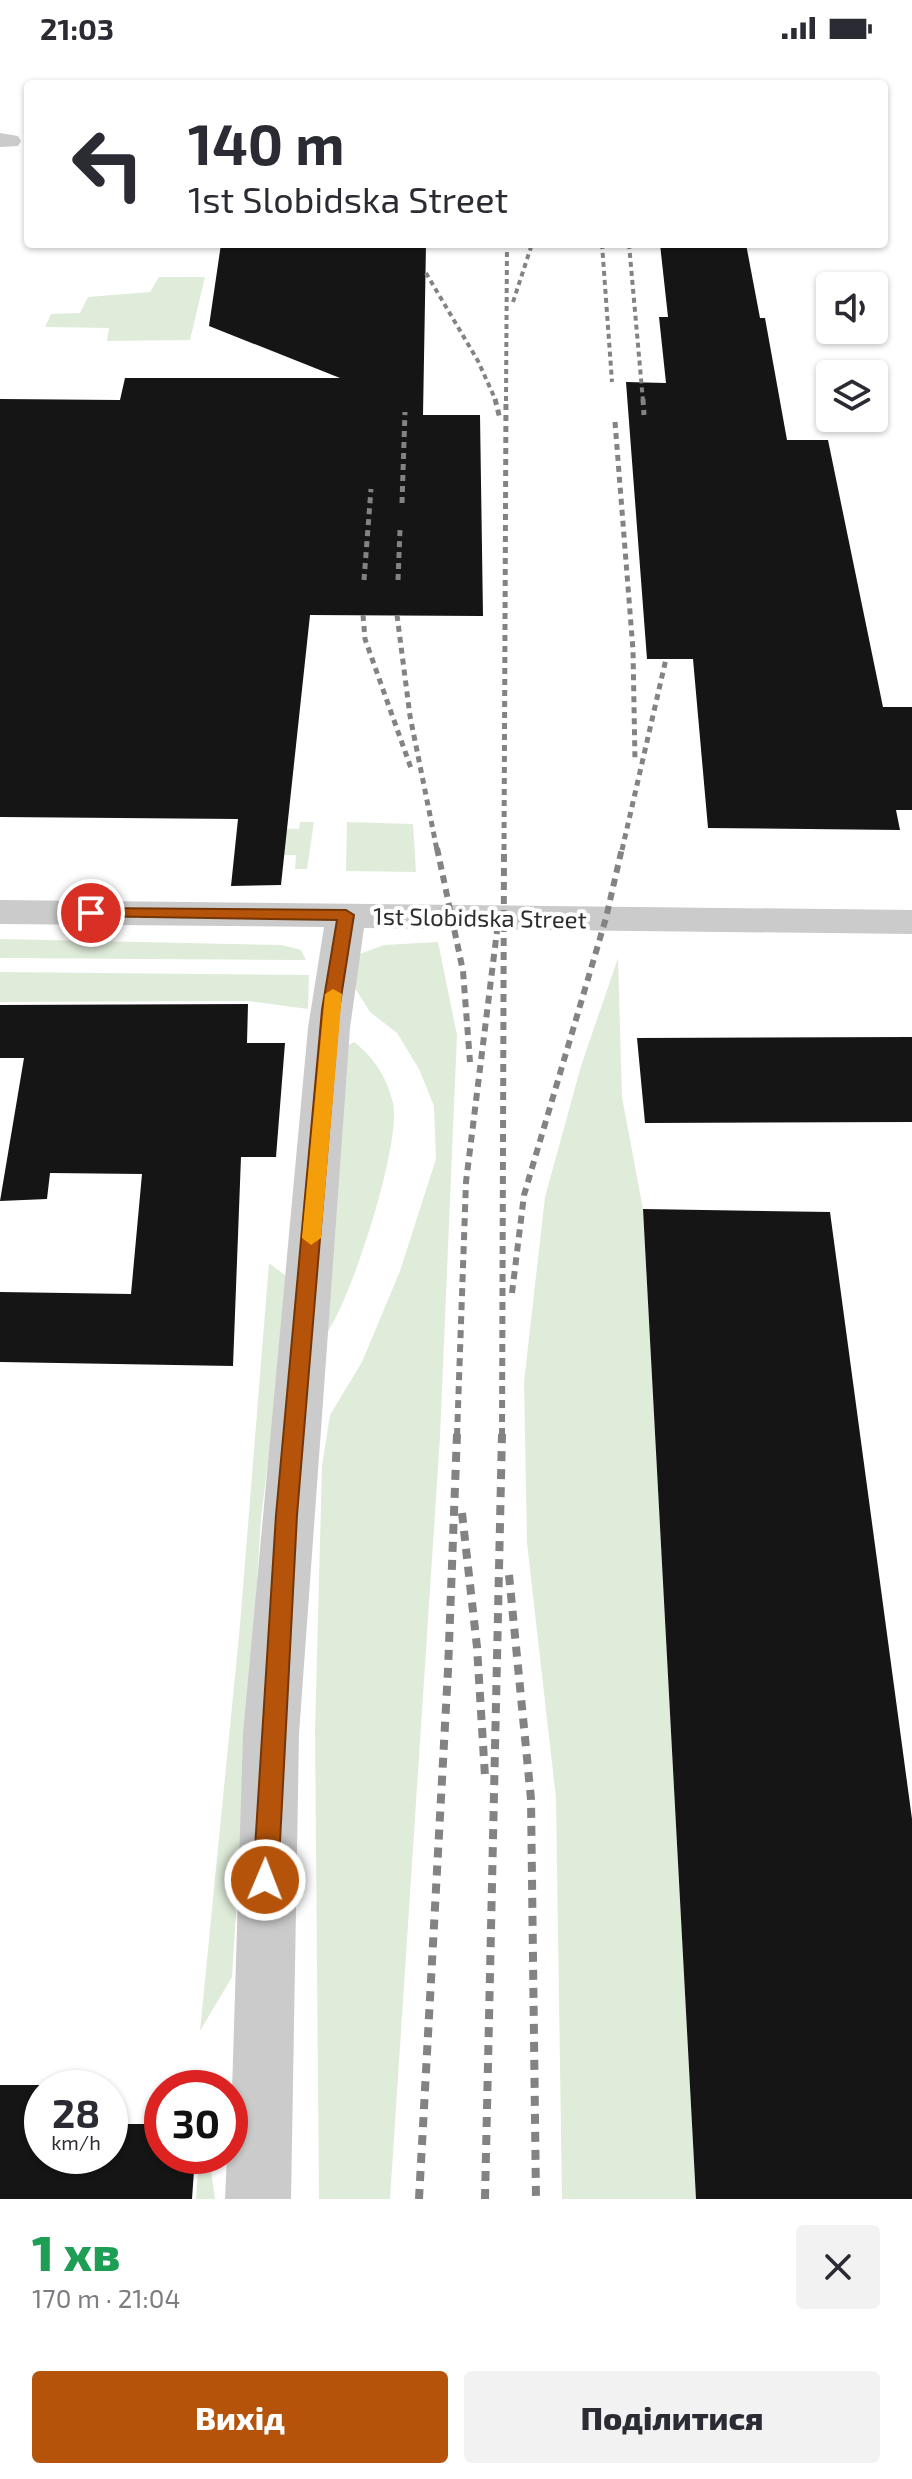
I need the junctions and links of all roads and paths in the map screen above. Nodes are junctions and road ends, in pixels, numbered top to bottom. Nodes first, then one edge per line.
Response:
1 (0, 912) edge
2 (346, 915) junction
3 (912, 922) edge
4 (258, 2199) edge

1 - 2 street, 1st Slobidska Street
2 - 3 street, 1st Slobidska Street
2 - 4 street

